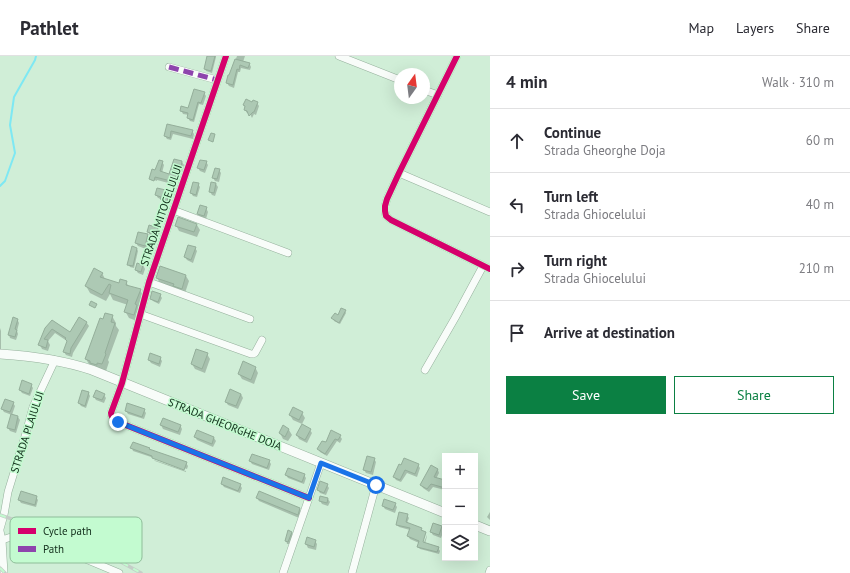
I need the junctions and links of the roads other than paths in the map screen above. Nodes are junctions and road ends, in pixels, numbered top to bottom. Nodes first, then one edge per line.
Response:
1 (226, 56) edge
2 (339, 56) edge
3 (457, 56) edge
4 (169, 67) dead end
5 (394, 78) edge
6 (218, 80) junction
7 (430, 93) edge
8 (438, 96) junction
9 (399, 173) junction
10 (174, 210) junction
11 (490, 212) edge
12 (288, 253) dead end
13 (487, 268) edge
14 (149, 282) junction
15 (140, 314) junction
16 (250, 319) dead end
17 (262, 340) dead end
18 (0, 354) edge
19 (55, 360) junction
20 (424, 370) dead end
21 (122, 383) junction
22 (321, 463) junction
23 (376, 485) junction
24 (4, 491) edge
25 (309, 498) junction
26 (442, 512) edge
27 (478, 526) edge
28 (0, 530) edge
29 (490, 531) edge
30 (10, 537) edge
31 (2, 540) junction
32 (96, 563) edge
33 (490, 570) edge
34 (4, 573) edge
35 (119, 573) edge
36 (283, 573) edge
37 (352, 573) edge
38 (489, 573) edge

1 - 6 street, STRADA MITOCELULUI
2 - 5 street
3 - 8 street
4 - 6 street
6 - 10 street, STRADA MITOCELULUI
7 - 8 street
8 - 9 street
9 - 11 street
9 - 13 street
10 - 12 street
10 - 14 street, STRADA MITOCELULUI
13 - 20 street
14 - 15 street, STRADA MITOCELULUI
14 - 16 street
15 - 17 street
15 - 21 street, STRADA MITOCELULUI
18 - 19 main road, STRADA GHEORGHE DOJA
19 - 21 main road, STRADA GHEORGHE DOJA
19 - 24 street, STRADA PLAIULUI
21 - 22 main road, STRADA GHEORGHE DOJA
21 - 25 street, STRADA MITOCELULUI
22 - 23 main road, STRADA GHEORGHE DOJA
22 - 25 street
23 - 26 main road, STRADA GHEORGHE DOJA
23 - 37 street
24 - 28 street, STRADA PLAIULUI
25 - 36 street
27 - 29 main road
28 - 31 street, STRADA PLAIULUI
30 - 31 street
31 - 34 street, STRADA PLAIULUI
32 - 35 street
33 - 38 street

